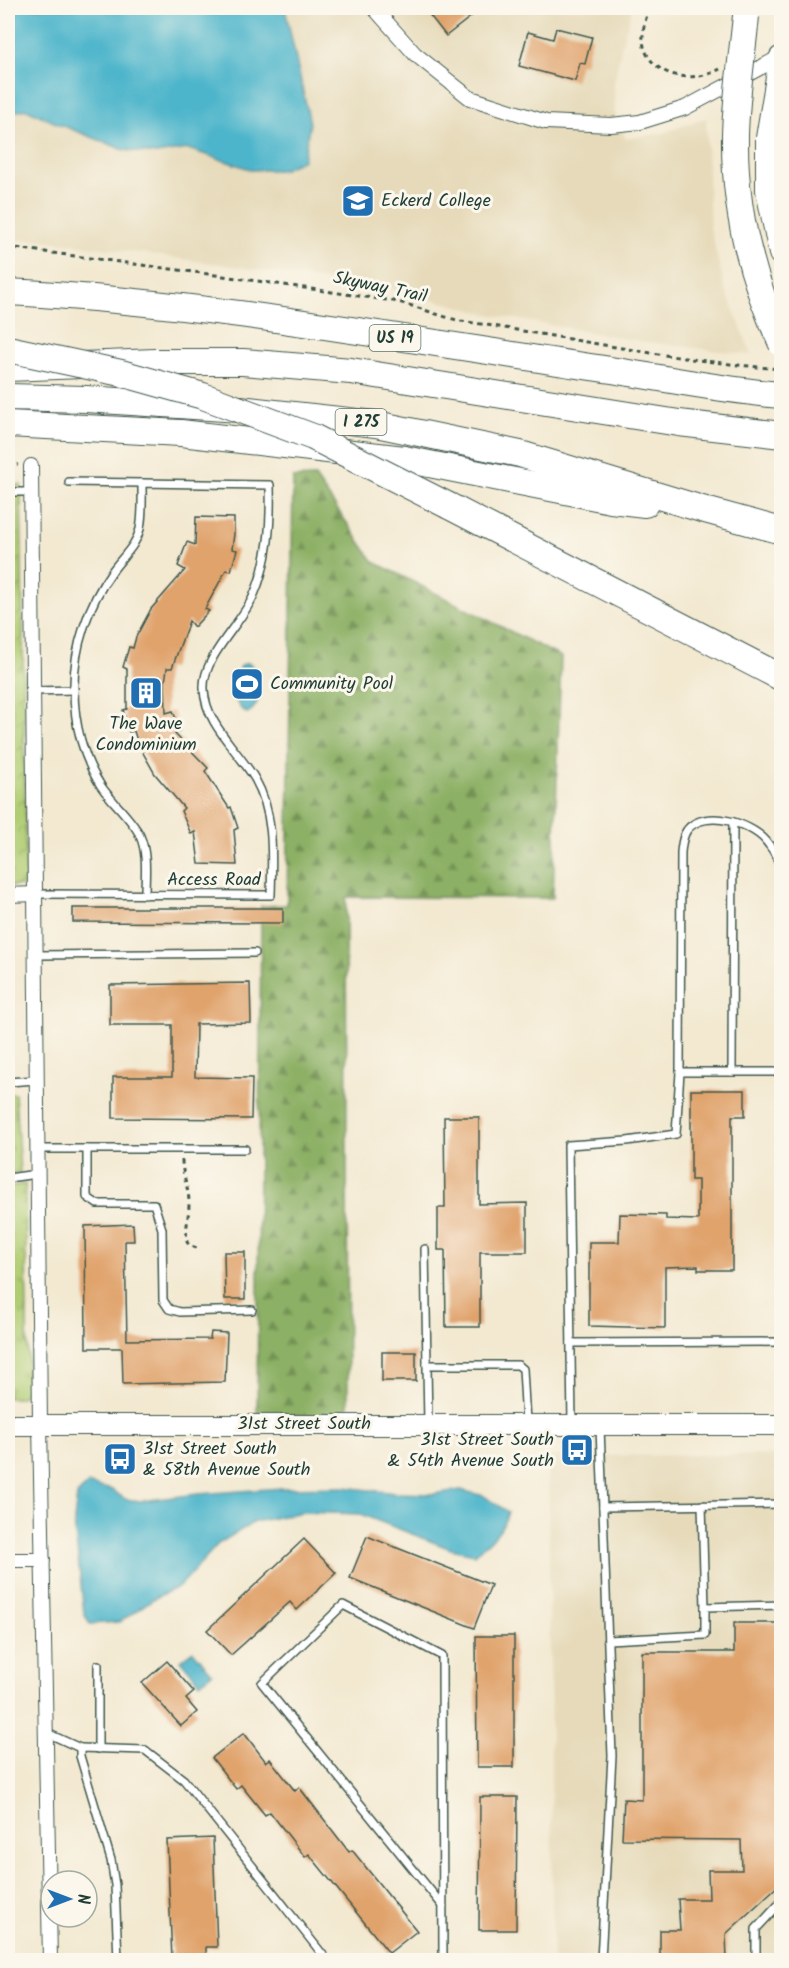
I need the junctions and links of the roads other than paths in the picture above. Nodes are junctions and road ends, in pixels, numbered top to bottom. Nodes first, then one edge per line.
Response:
1 (377, 8) edge
2 (746, 12) edge
3 (782, 57) edge
4 (782, 253) edge
5 (8, 292) edge
6 (782, 344) edge
7 (8, 349) edge
8 (8, 368) edge
9 (782, 395) edge
10 (8, 397) edge
11 (8, 424) edge
12 (782, 435) edge
13 (31, 466) dead end
14 (69, 482) dead end
15 (142, 483) junction
16 (8, 492) edge
17 (31, 492) junction
18 (705, 510) junction
19 (782, 531) edge
20 (782, 678) edge
21 (74, 690) junction
22 (34, 691) junction
23 (733, 822) junction
24 (36, 894) junction
25 (8, 895) edge
26 (145, 895) junction
27 (782, 922) edge
28 (255, 953) dead end
29 (36, 955) junction
30 (680, 1072) junction
31 (732, 1072) junction
32 (782, 1072) edge
33 (36, 1080) junction
34 (8, 1082) edge
35 (37, 1149) junction
36 (87, 1149) junction
37 (245, 1149) dead end
38 (37, 1174) junction
39 (8, 1178) edge
40 (425, 1249) dead end
41 (252, 1310) dead end
42 (782, 1342) edge
43 (571, 1343) junction
44 (427, 1365) junction
45 (40, 1424) junction
46 (8, 1425) edge
47 (428, 1425) junction
48 (526, 1425) junction
49 (572, 1425) junction
50 (600, 1425) junction
51 (782, 1425) edge
52 (782, 1504) edge
53 (702, 1505) junction
54 (603, 1507) junction
55 (8, 1560) edge
56 (43, 1560) junction
57 (782, 1605) edge
58 (705, 1607) junction
59 (608, 1640) junction
60 (98, 1665) dead end
61 (46, 1732) junction
62 (80, 1748) junction
63 (98, 1749) junction
64 (782, 1901) edge
65 (443, 1906) junction
66 (50, 1960) edge
67 (118, 1960) edge
68 (327, 1960) edge
69 (443, 1960) edge
70 (601, 1960) edge
71 (756, 1960) edge

1 - 3 street
2 - 6 highway, bridge
3 - 4 highway
5 - 9 highway, US 19
7 - 20 highway, I 275, bridge
8 - 12 highway, US 19
10 - 18 highway, I 275
11 - 18 highway
13 - 17 street
14 - 15 lane
15 - 21 lane
15 - 26 lane, Access Road
16 - 17 lane
17 - 22 street
18 - 19 highway, I 275
21 - 22 lane
21 - 26 lane
22 - 24 street
23 - 27 lane
23 - 30 lane
23 - 31 lane
24 - 25 street
24 - 26 lane, Access Road
24 - 29 street
28 - 29 lane
29 - 33 street
30 - 31 lane
30 - 43 lane
31 - 32 lane
33 - 34 lane
33 - 35 street
35 - 36 lane
35 - 38 street
36 - 37 lane
36 - 41 lane
38 - 39 lane
38 - 45 street
40 - 44 lane
42 - 43 lane
43 - 49 lane
44 - 47 lane
44 - 48 lane
45 - 46 street, 31st Street South
45 - 47 street, 31st Street South
45 - 56 street
47 - 48 street, 31st Street South
48 - 49 street, 31st Street South
49 - 50 street, 31st Street South
50 - 51 street, 31st Street South
50 - 54 lane
52 - 53 lane
53 - 54 lane
53 - 58 lane
54 - 59 lane
55 - 56 street
56 - 61 street
57 - 58 lane
58 - 59 lane
59 - 70 lane
60 - 63 lane
61 - 62 lane
61 - 66 street
62 - 63 lane
62 - 67 lane
63 - 68 lane
64 - 71 lane
65 - 65 lane
65 - 69 lane

